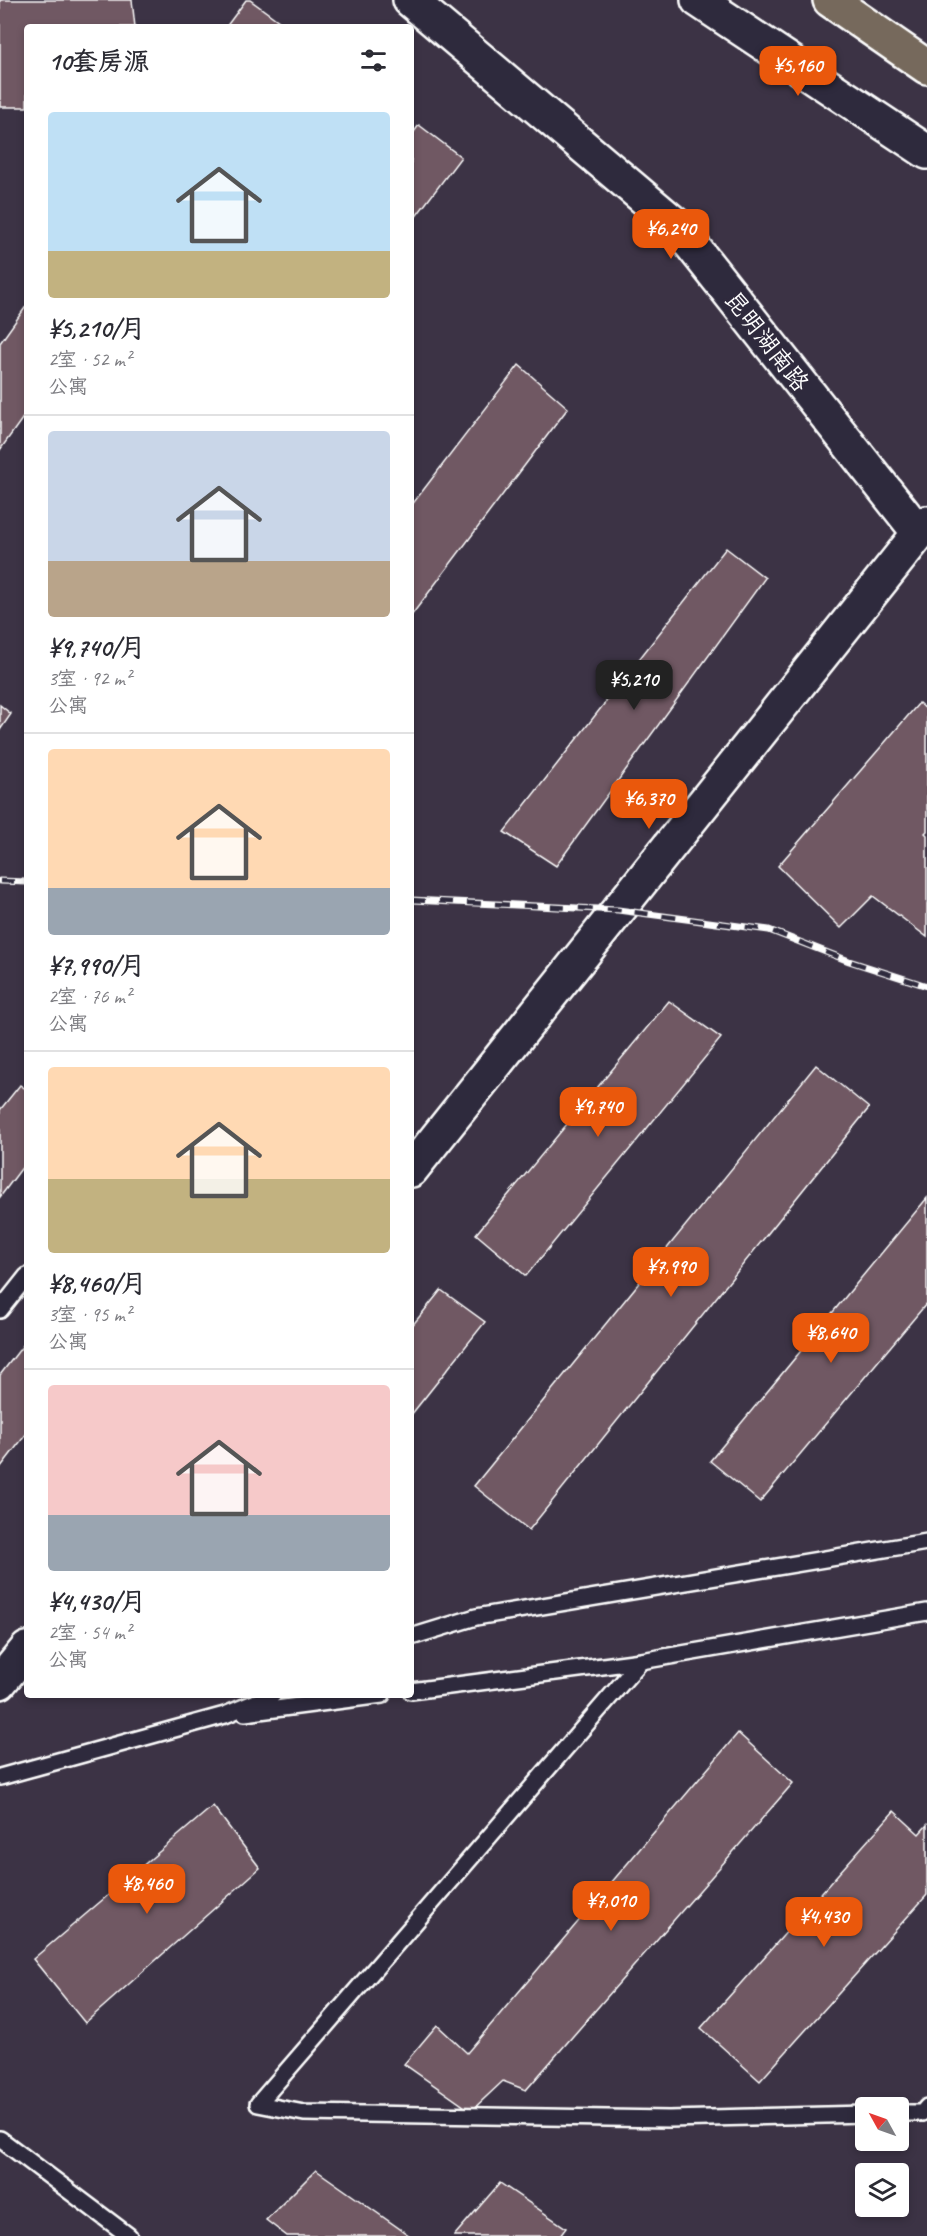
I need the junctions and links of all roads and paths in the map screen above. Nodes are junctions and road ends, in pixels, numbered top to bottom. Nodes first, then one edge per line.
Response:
1 (410, 0) edge
2 (698, 0) edge
3 (830, 0) edge
4 (927, 67) edge
5 (927, 152) edge
6 (923, 528) edge
7 (414, 1166) edge
8 (24, 1280) edge
9 (0, 1310) edge
10 (927, 1542) edge
11 (927, 1612) edge
12 (414, 1636) edge
13 (24, 1653) edge
14 (641, 1661) junction
15 (0, 1682) edge
16 (414, 1691) edge
17 (266, 1698) edge
18 (358, 1698) edge
19 (225, 1715) junction
20 (0, 1777) edge
21 (927, 2107) edge
22 (909, 2113) edge
23 (855, 2114) edge
24 (0, 2139) edge
25 (129, 2236) edge

1 - 6 street, 昆明湖南路
2 - 5 street
3 - 4 highway
6 - 7 street
8 - 9 lane
10 - 12 lane
11 - 14 lane
13 - 15 street
14 - 16 lane
14 - 23 lane
17 - 19 lane
18 - 19 lane
19 - 20 lane
21 - 22 lane
24 - 25 lane

